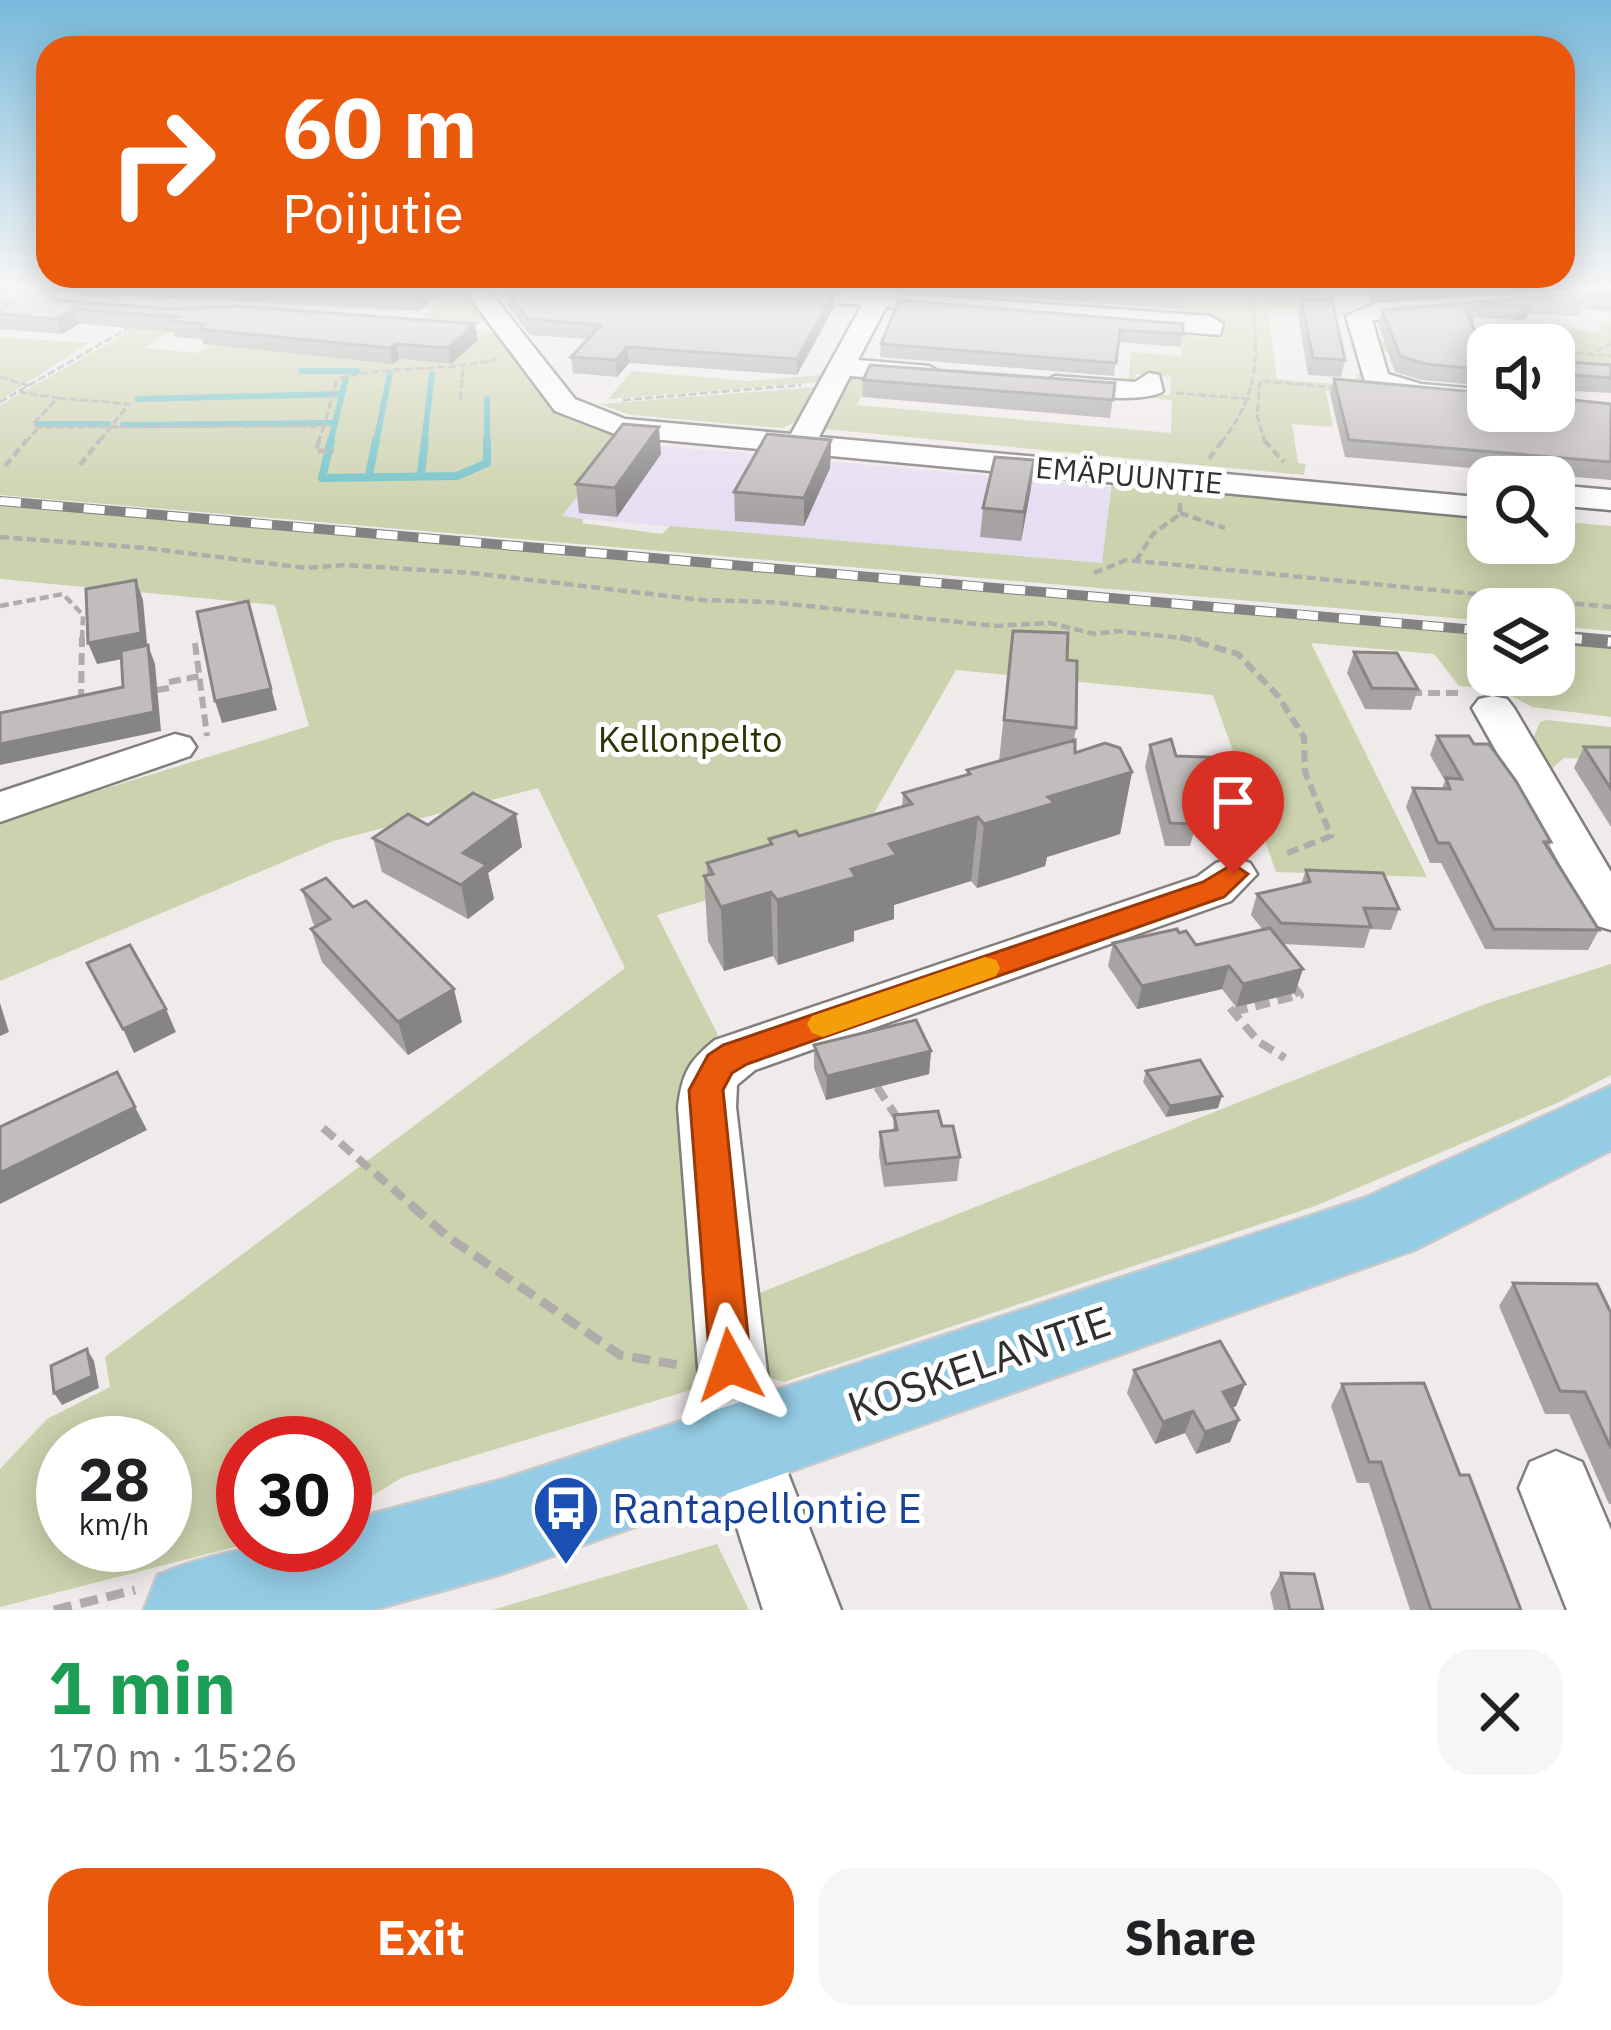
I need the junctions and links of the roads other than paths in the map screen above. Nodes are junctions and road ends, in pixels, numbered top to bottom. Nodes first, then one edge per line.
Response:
1 (530, 362) edge
2 (844, 362) edge
3 (1371, 362) edge
4 (842, 367) junction
5 (958, 376) edge
6 (1029, 382) edge
7 (1149, 386) road end
8 (1467, 395) edge
9 (800, 445) junction
10 (1327, 487) junction
11 (1467, 487) edge
12 (1575, 497) edge
13 (1611, 500) edge
14 (1467, 505) edge
15 (1575, 516) edge
16 (1611, 519) edge
17 (1480, 700) road end
18 (175, 747) road end
19 (0, 808) edge
20 (1257, 865) road end
21 (1611, 913) edge
22 (1611, 1116) edge
23 (735, 1405) junction
24 (1556, 1488) dead end
25 (194, 1610) edge
26 (802, 1610) edge
27 (1606, 1610) edge

1 - 9 street, EMÄPUUNTIE
2 - 4 street
3 - 8 street
4 - 5 street
4 - 9 street
6 - 7 street
9 - 10 street, EMÄPUUNTIE
10 - 11 street
10 - 14 street, EMÄPUUNTIE
12 - 13 street
15 - 16 street
17 - 21 street
18 - 19 street
20 - 23 street
22 - 23 main road, KOSKELANTIE
23 - 25 main road, KOSKELANTIE
23 - 26 street
24 - 27 street

